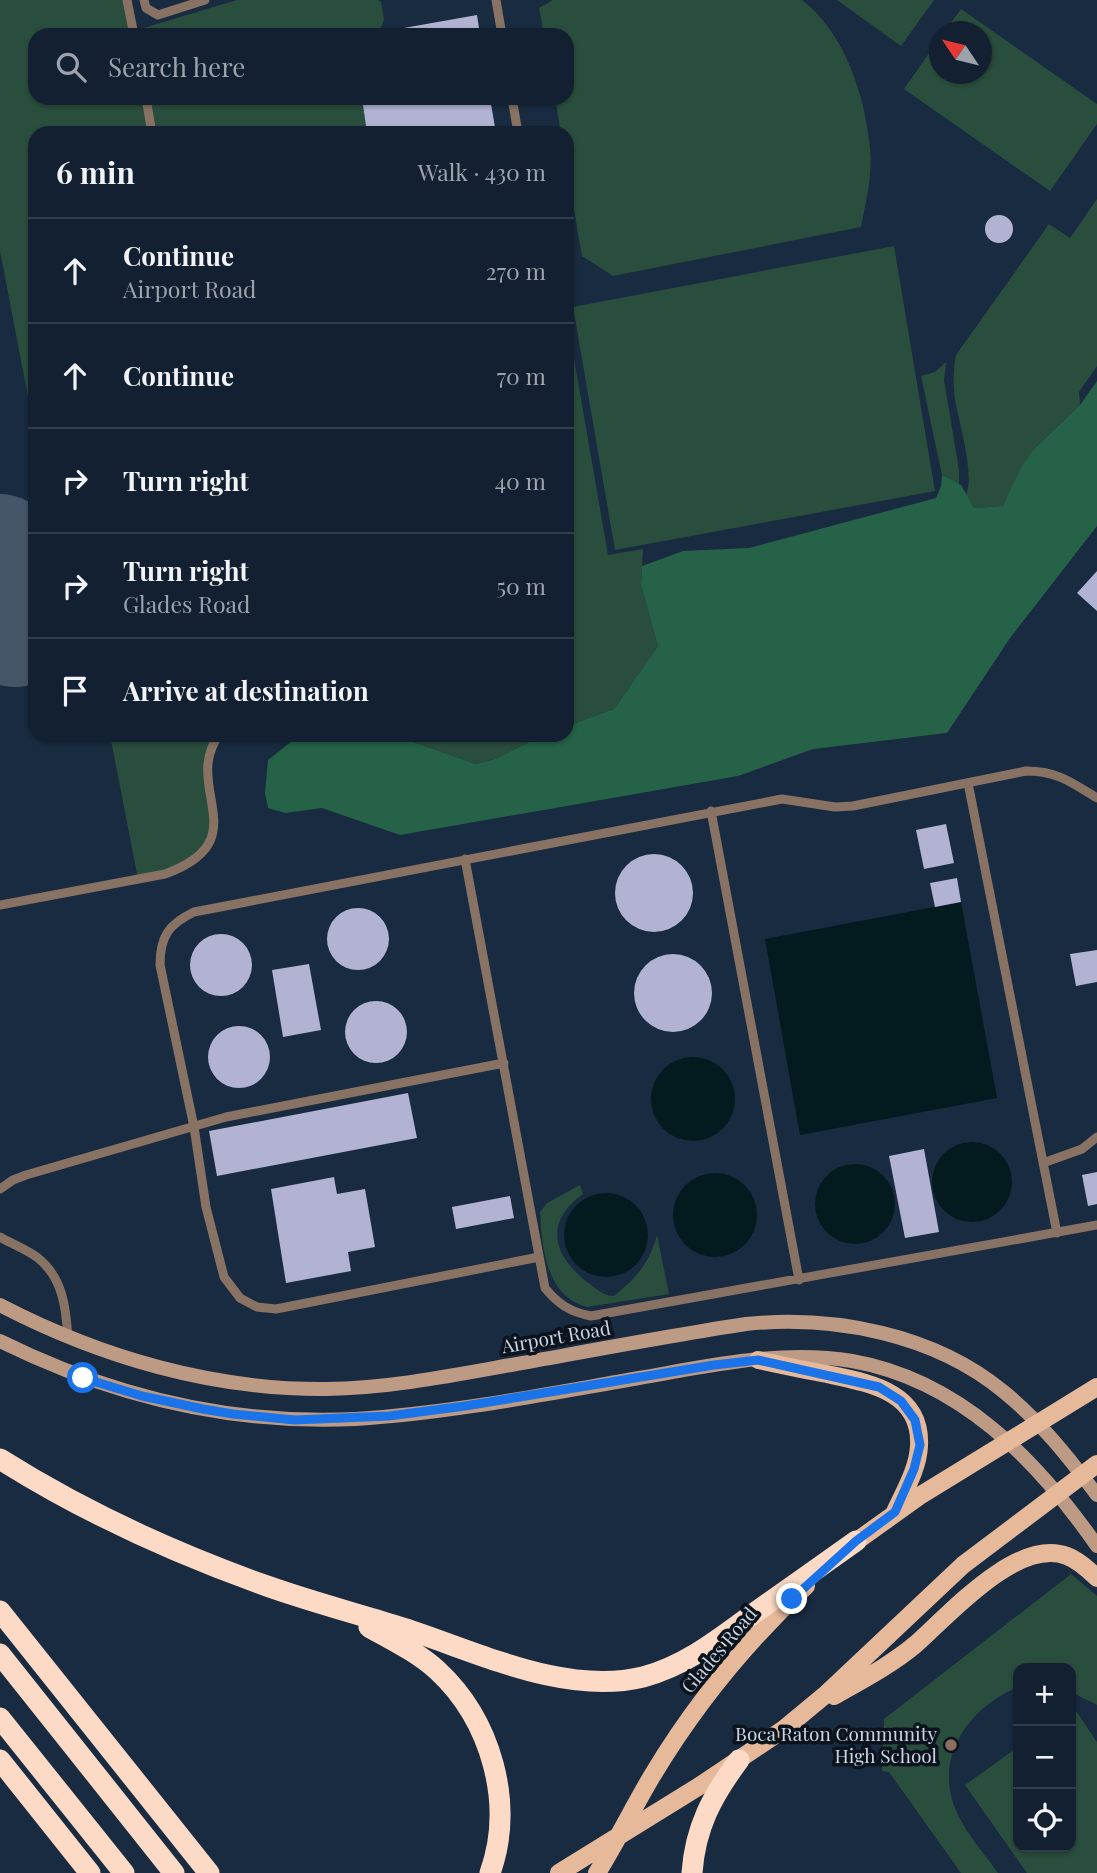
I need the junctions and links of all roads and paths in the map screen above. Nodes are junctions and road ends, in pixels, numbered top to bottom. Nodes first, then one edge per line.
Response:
1 (127, 0) edge
2 (144, 0) edge
3 (205, 0) edge
4 (496, 0) edge
5 (133, 28) edge
6 (501, 28) edge
7 (147, 105) edge
8 (513, 105) edge
9 (151, 126) edge
10 (517, 126) edge
11 (215, 742) edge
12 (968, 783) junction
13 (1097, 798) edge
14 (711, 811) junction
15 (465, 859) junction
16 (0, 905) edge
17 (504, 1063) junction
18 (194, 1127) junction
19 (1097, 1137) edge
20 (1043, 1163) junction
21 (0, 1189) edge
22 (1097, 1226) edge
23 (1057, 1233) junction
24 (0, 1237) edge
25 (539, 1257) junction
26 (799, 1280) junction
27 (0, 1305) edge
28 (68, 1338) junction
29 (0, 1341) edge
30 (758, 1360) junction
31 (1097, 1387) edge
32 (1037, 1423) junction
33 (1009, 1441) junction
34 (0, 1459) edge
35 (1097, 1464) edge
36 (1082, 1474) junction
37 (1056, 1492) junction
38 (1097, 1495) edge
39 (895, 1512) junction
40 (856, 1541) junction
41 (1097, 1546) edge
42 (1097, 1578) edge
43 (335, 1608) junction
44 (0, 1611) edge
45 (0, 1654) edge
46 (807, 1711) junction
47 (0, 1717) edge
48 (0, 1760) edge
49 (739, 1760) junction
50 (620, 1833) junction
51 (90, 1873) edge
52 (124, 1873) edge
53 (174, 1873) edge
54 (209, 1873) edge
55 (490, 1873) edge
56 (559, 1873) edge
57 (597, 1873) edge
58 (692, 1873) edge

1 - 5 lane
2 - 3 lane
4 - 6 lane
7 - 9 lane
8 - 10 lane
11 - 16 lane
12 - 13 lane
12 - 14 lane
12 - 20 lane
14 - 15 lane
14 - 26 lane
15 - 17 lane
15 - 18 lane
17 - 18 lane
17 - 25 lane
18 - 21 lane
18 - 25 lane
19 - 20 lane
20 - 23 lane
22 - 23 lane
23 - 26 lane
24 - 28 lane
25 - 26 lane
27 - 28 street, Airport Road
28 - 32 street, Airport Road
29 - 30 street
30 - 33 street
30 - 39 main road
31 - 32 main road, Glades Road
32 - 33 main road, Glades Road
32 - 36 street, Airport Road
33 - 37 street
33 - 39 main road, Glades Road
34 - 43 highway
35 - 36 main road, Glades Road
36 - 37 main road, Glades Road
36 - 38 street, Airport Road
37 - 41 street
37 - 46 main road, Glades Road
39 - 40 main road, Glades Road
40 - 43 highway
40 - 50 main road, Glades Road
42 - 46 main road
43 - 55 highway
44 - 54 highway
45 - 53 highway
46 - 49 main road, Glades Road
47 - 52 highway
48 - 51 highway
49 - 50 main road, Glades Road
49 - 58 highway
50 - 56 main road, Glades Road
50 - 57 main road, Glades Road

